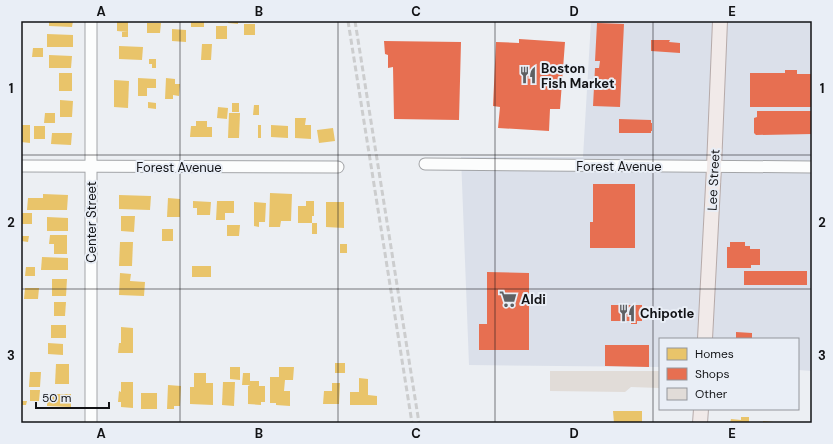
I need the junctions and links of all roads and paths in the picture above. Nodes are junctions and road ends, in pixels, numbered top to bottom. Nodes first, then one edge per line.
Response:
1 (91, 21) edge
2 (720, 21) edge
3 (425, 164) dead end
4 (21, 166) edge
5 (91, 166) junction
6 (714, 166) junction
7 (338, 167) dead end
8 (812, 167) edge
9 (705, 338) edge
10 (701, 410) edge
11 (91, 423) edge
12 (700, 423) edge

1 - 5 street, Center Street
2 - 6 main road, Lee Street
3 - 6 street, Forest Avenue
4 - 5 street, Forest Avenue
5 - 7 street, Forest Avenue
5 - 11 street, Center Street
6 - 8 street, Forest Avenue
6 - 9 main road, Lee Street
10 - 12 main road

